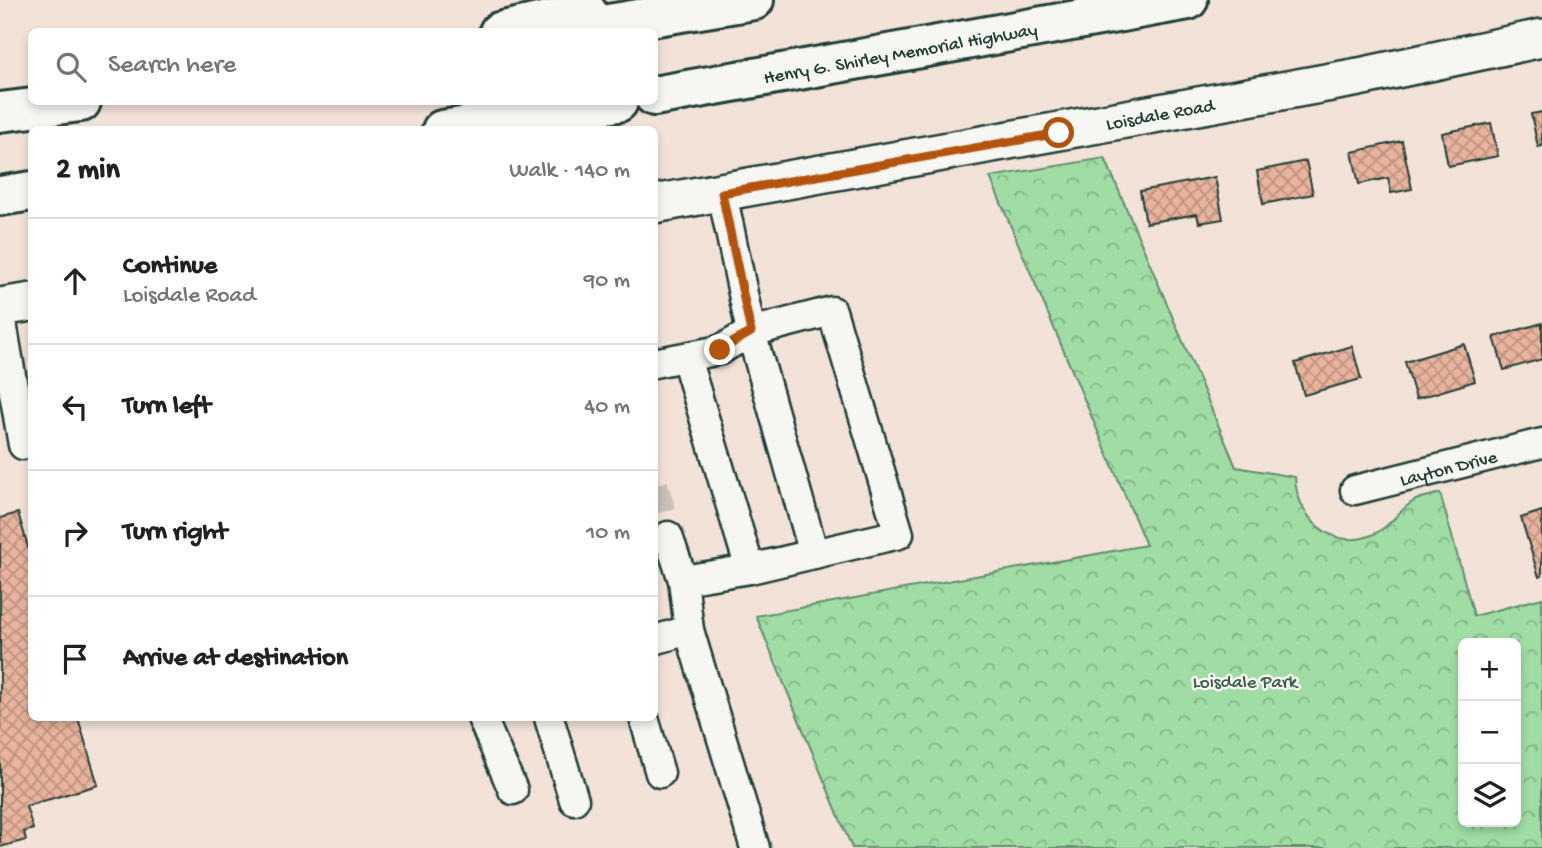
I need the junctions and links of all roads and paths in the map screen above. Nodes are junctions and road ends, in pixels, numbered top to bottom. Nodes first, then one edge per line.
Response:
1 (644, 0) edge
2 (754, 0) edge
3 (1188, 0) edge
4 (517, 28) edge
5 (584, 28) edge
6 (1542, 38) edge
7 (658, 95) edge
8 (57, 105) edge
9 (599, 105) edge
10 (0, 112) edge
11 (467, 126) edge
12 (28, 192) edge
13 (722, 193) junction
14 (0, 196) edge
15 (658, 203) edge
16 (28, 303) edge
17 (0, 309) edge
18 (751, 332) junction
19 (686, 358) junction
20 (658, 362) edge
21 (1542, 443) edge
22 (18, 446) edge
23 (1355, 490) dead end
24 (668, 536) tunnel mouth
25 (814, 554) junction
26 (750, 569) junction
27 (683, 580) junction
28 (689, 630) junction
29 (658, 639) edge
30 (483, 721) edge
31 (550, 721) edge
32 (644, 721) edge
33 (660, 773) dead end
34 (513, 790) dead end
35 (575, 800) dead end
36 (755, 848) edge

1 - 4 highway
2 - 5 highway
3 - 7 highway, Henry G. Shirley Memorial Highway
6 - 13 main road, Loisdale Road
8 - 10 highway
9 - 11 highway
12 - 14 highway
13 - 15 main road, Loisdale Road
13 - 18 street
16 - 17 main road
17 - 22 street
18 - 19 street
18 - 25 street
18 - 25 street
19 - 20 street
19 - 26 street
21 - 23 street, Layton Drive
24 - 27 street
25 - 26 street
26 - 27 street
27 - 28 street
28 - 29 street
28 - 36 street
30 - 34 street
31 - 35 street
32 - 33 street

